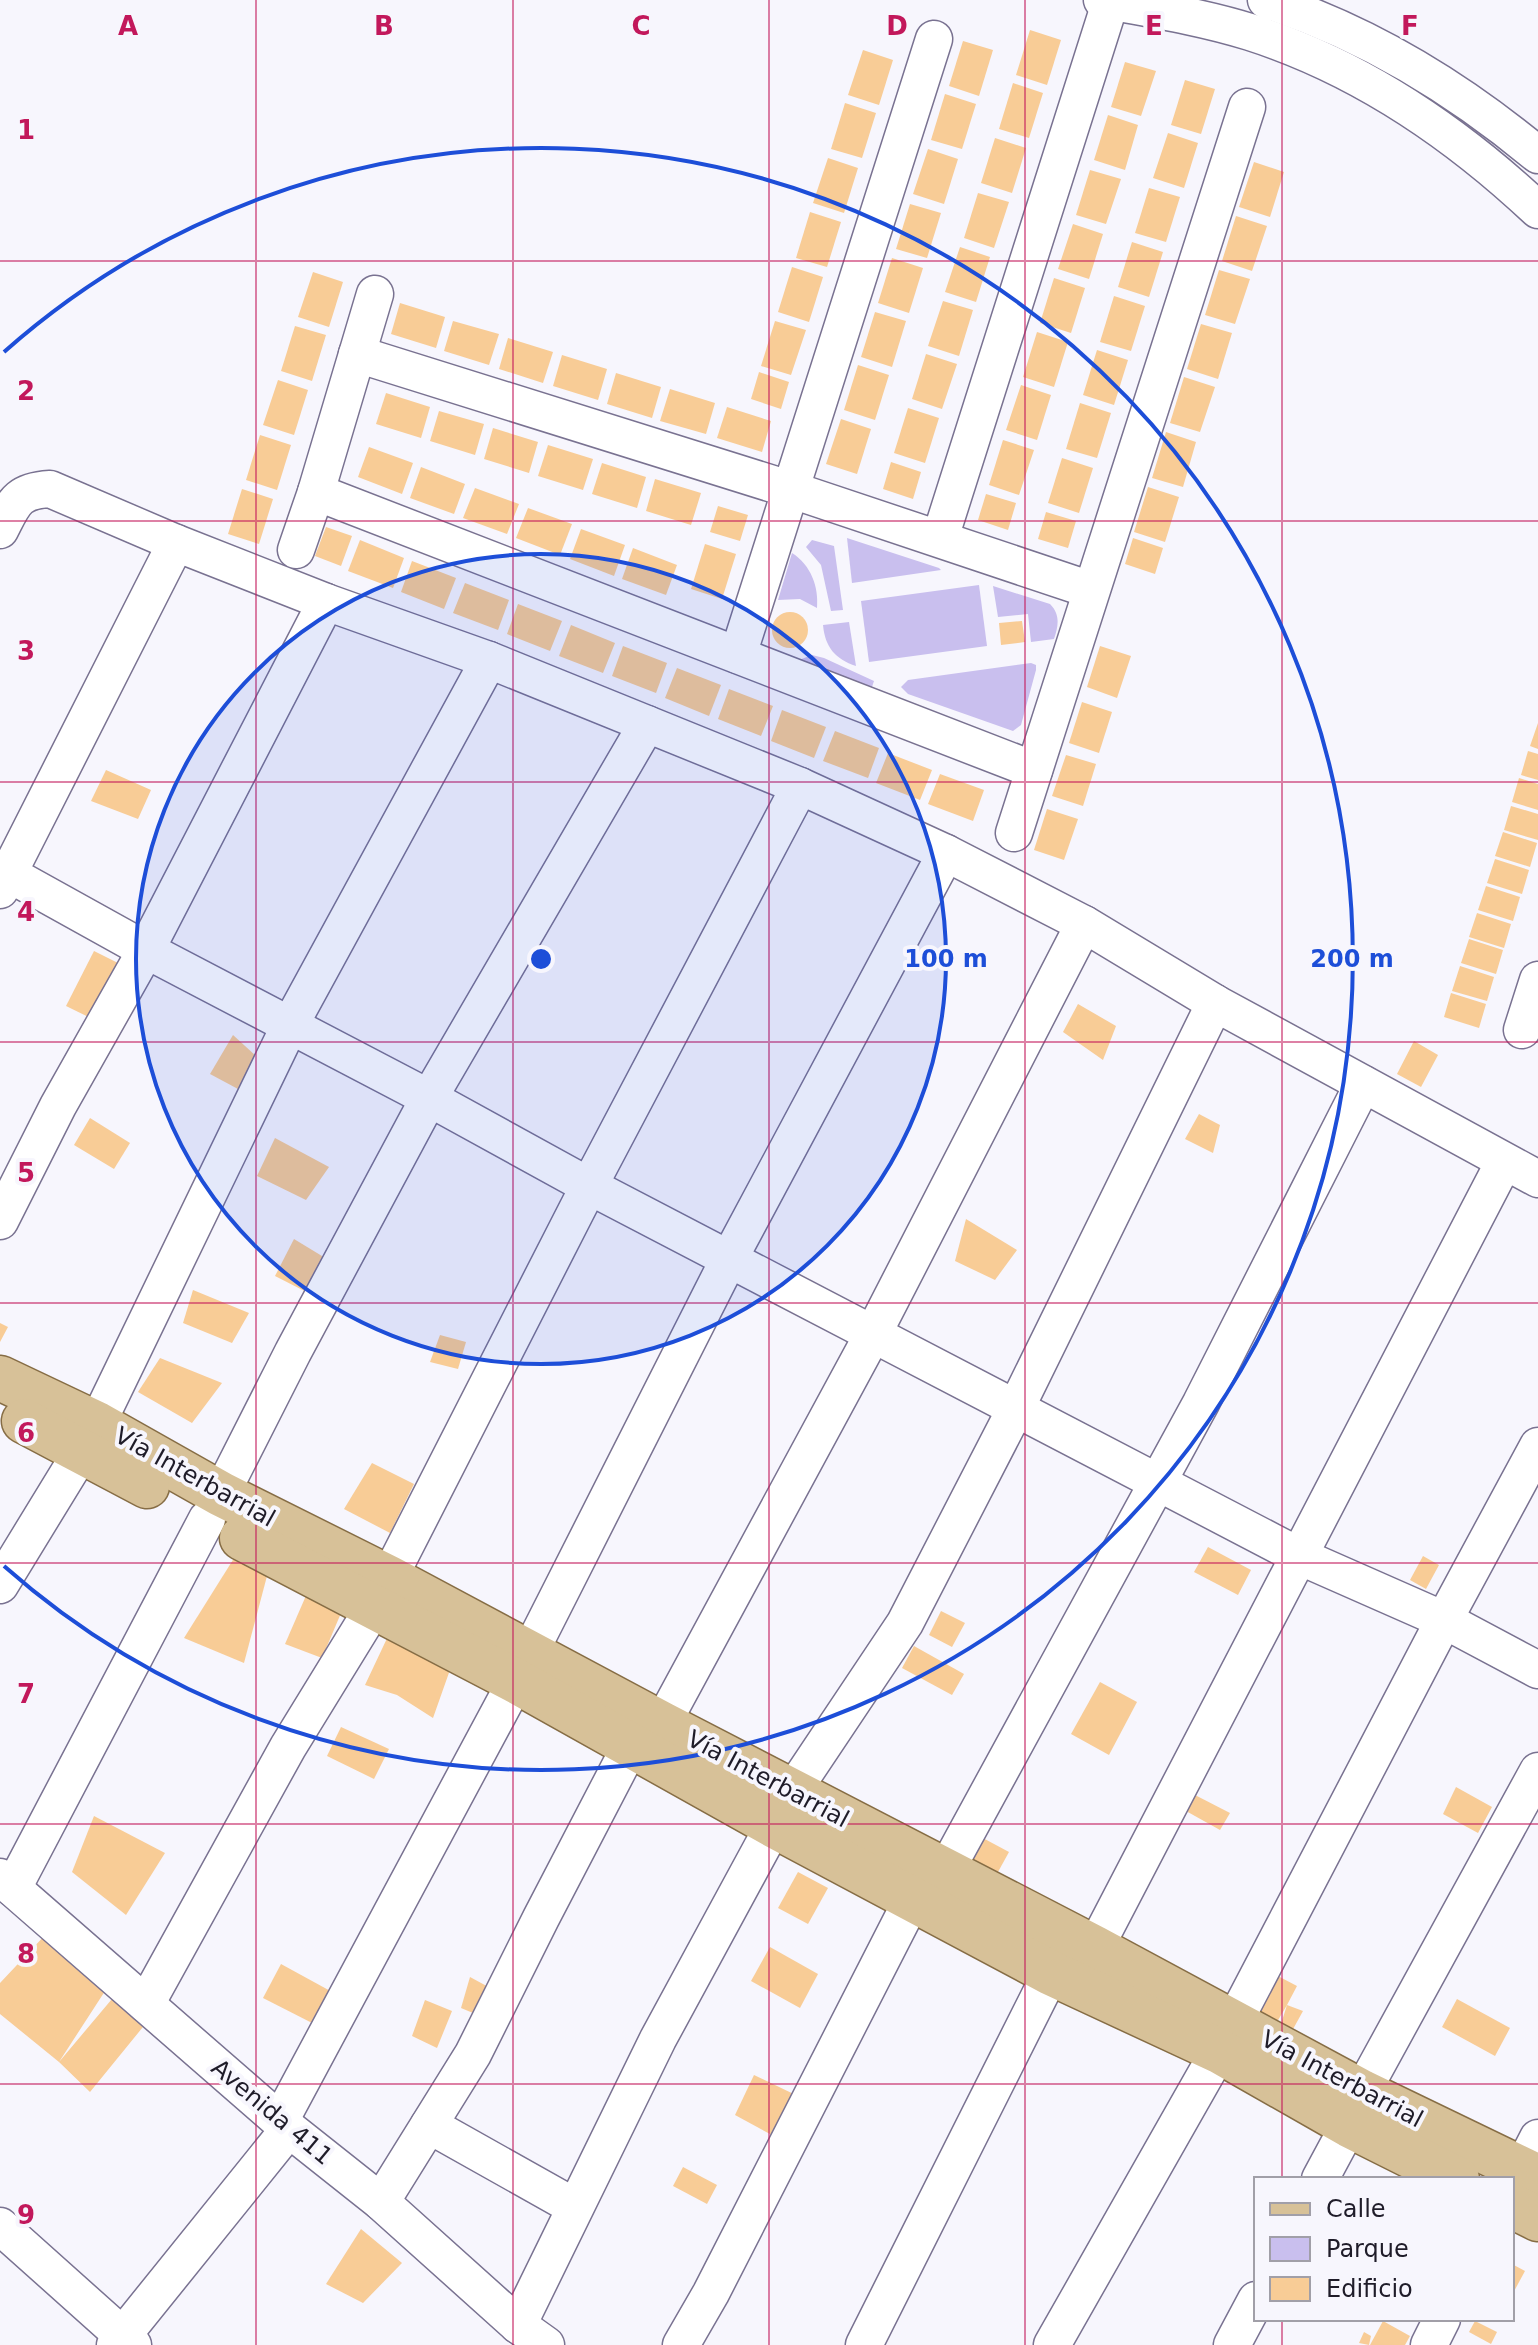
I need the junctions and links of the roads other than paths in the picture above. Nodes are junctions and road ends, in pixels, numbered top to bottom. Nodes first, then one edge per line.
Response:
1 (1107, 0) edge
2 (1266, 0) edge
3 (934, 39) dead end
4 (1247, 107) dead end
5 (1538, 155) edge
6 (1538, 210) edge
7 (375, 294) dead end
8 (357, 354) junction
9 (792, 490) junction
10 (316, 492) junction
11 (0, 530) edge
12 (940, 538) junction
13 (176, 543) junction
14 (296, 550) dead end
15 (1091, 590) junction
16 (326, 602) junction
17 (738, 655) junction
18 (489, 660) junction
19 (647, 724) junction
20 (1034, 770) junction
21 (800, 786) junction
22 (1014, 833) dead end
23 (946, 853) junction
24 (3, 878) edge
25 (1084, 924) junction
26 (146, 950) junction
27 (1538, 980) edge
28 (1215, 1003) junction
29 (290, 1025) junction
30 (1522, 1030) dead end
31 (1363, 1084) junction
32 (429, 1098) junction
33 (1504, 1162) junction
34 (1538, 1179) edge
35 (589, 1186) junction
36 (0, 1221) edge
37 (729, 1259) junction
38 (873, 1334) junction
39 (0, 1378) edge
40 (1016, 1408) junction
41 (0, 1409) edge
42 (89, 1437) junction
43 (1538, 1446) edge
44 (1157, 1482) junction
45 (214, 1507) junction
46 (1301, 1557) junction
47 (0, 1585) edge
48 (382, 1593) junction
49 (1444, 1620) junction
50 (523, 1667) junction
51 (1538, 1670) edge
52 (647, 1735) junction
53 (1538, 1771) edge
54 (784, 1809) junction
55 (6, 1882) edge
56 (929, 1885) junction
57 (1095, 1948) junction
58 (1051, 1973) junction
59 (146, 2004) junction
60 (1226, 2036) junction
61 (1355, 2108) junction
62 (284, 2125) junction
63 (429, 2125) junction
64 (1527, 2172) edge
65 (1321, 2177) edge
66 (1454, 2177) edge
67 (381, 2202) junction
68 (575, 2207) junction
69 (1538, 2219) edge
70 (0, 2226) edge
71 (1254, 2304) edge
72 (1441, 2321) edge
73 (532, 2335) edge
74 (124, 2342) edge
75 (681, 2345) edge
76 (864, 2345) edge
77 (1052, 2345) edge
78 (1232, 2345) edge
79 (1429, 2345) edge

1 - 6 street
1 - 12 street
2 - 5 street
3 - 9 street
4 - 15 street
7 - 8 street
8 - 9 street
8 - 10 street
9 - 12 street
9 - 17 street
10 - 14 street
10 - 17 street
11 - 13 street
12 - 15 street
13 - 16 street
13 - 24 street
15 - 20 street
16 - 18 street
16 - 26 street
17 - 20 street
18 - 19 street
18 - 29 street
19 - 21 street
19 - 32 street
20 - 22 street
21 - 23 street
21 - 35 street
23 - 25 street
23 - 37 street
24 - 26 street
25 - 28 street
25 - 38 street
26 - 29 street
26 - 36 street
27 - 30 street
28 - 31 street
28 - 40 street
29 - 32 street
29 - 42 street
31 - 33 street
31 - 44 street
32 - 35 street
32 - 45 street
33 - 34 street
33 - 46 street
35 - 37 street
35 - 48 street
37 - 38 street
37 - 50 street
38 - 40 street
38 - 52 street
39 - 42 main road, Vía Interbarrial
40 - 44 street
40 - 54 street
41 - 42 main road, Vía Interbarrial
42 - 45 main road, Vía Interbarrial
42 - 47 street
43 - 49 street
44 - 46 street
44 - 56 street
45 - 48 main road, Vía Interbarrial
45 - 55 street
46 - 49 street
46 - 57 street
48 - 50 main road, Vía Interbarrial
48 - 59 street
49 - 51 street
49 - 60 street
50 - 52 main road, Vía Interbarrial
50 - 62 street
52 - 54 main road, Vía Interbarrial
52 - 63 street
53 - 61 street
54 - 56 main road, Vía Interbarrial
54 - 68 street
55 - 59 street, Avenida 411
56 - 57 main road, Vía Interbarrial
56 - 58 main road, Vía Interbarrial
56 - 75 street
57 - 60 main road, Vía Interbarrial
58 - 60 main road, Vía Interbarrial
58 - 76 street
59 - 62 street, Avenida 411
60 - 61 main road, Vía Interbarrial
60 - 77 street
61 - 64 main road, Vía Interbarrial
61 - 65 street
61 - 66 main road, Vía Interbarrial
62 - 67 street, Avenida 411
62 - 74 street
63 - 67 street
63 - 68 street
64 - 69 main road, Vía Interbarrial
67 - 73 street, Avenida 411
68 - 73 street
70 - 74 street
71 - 78 street
72 - 79 street

